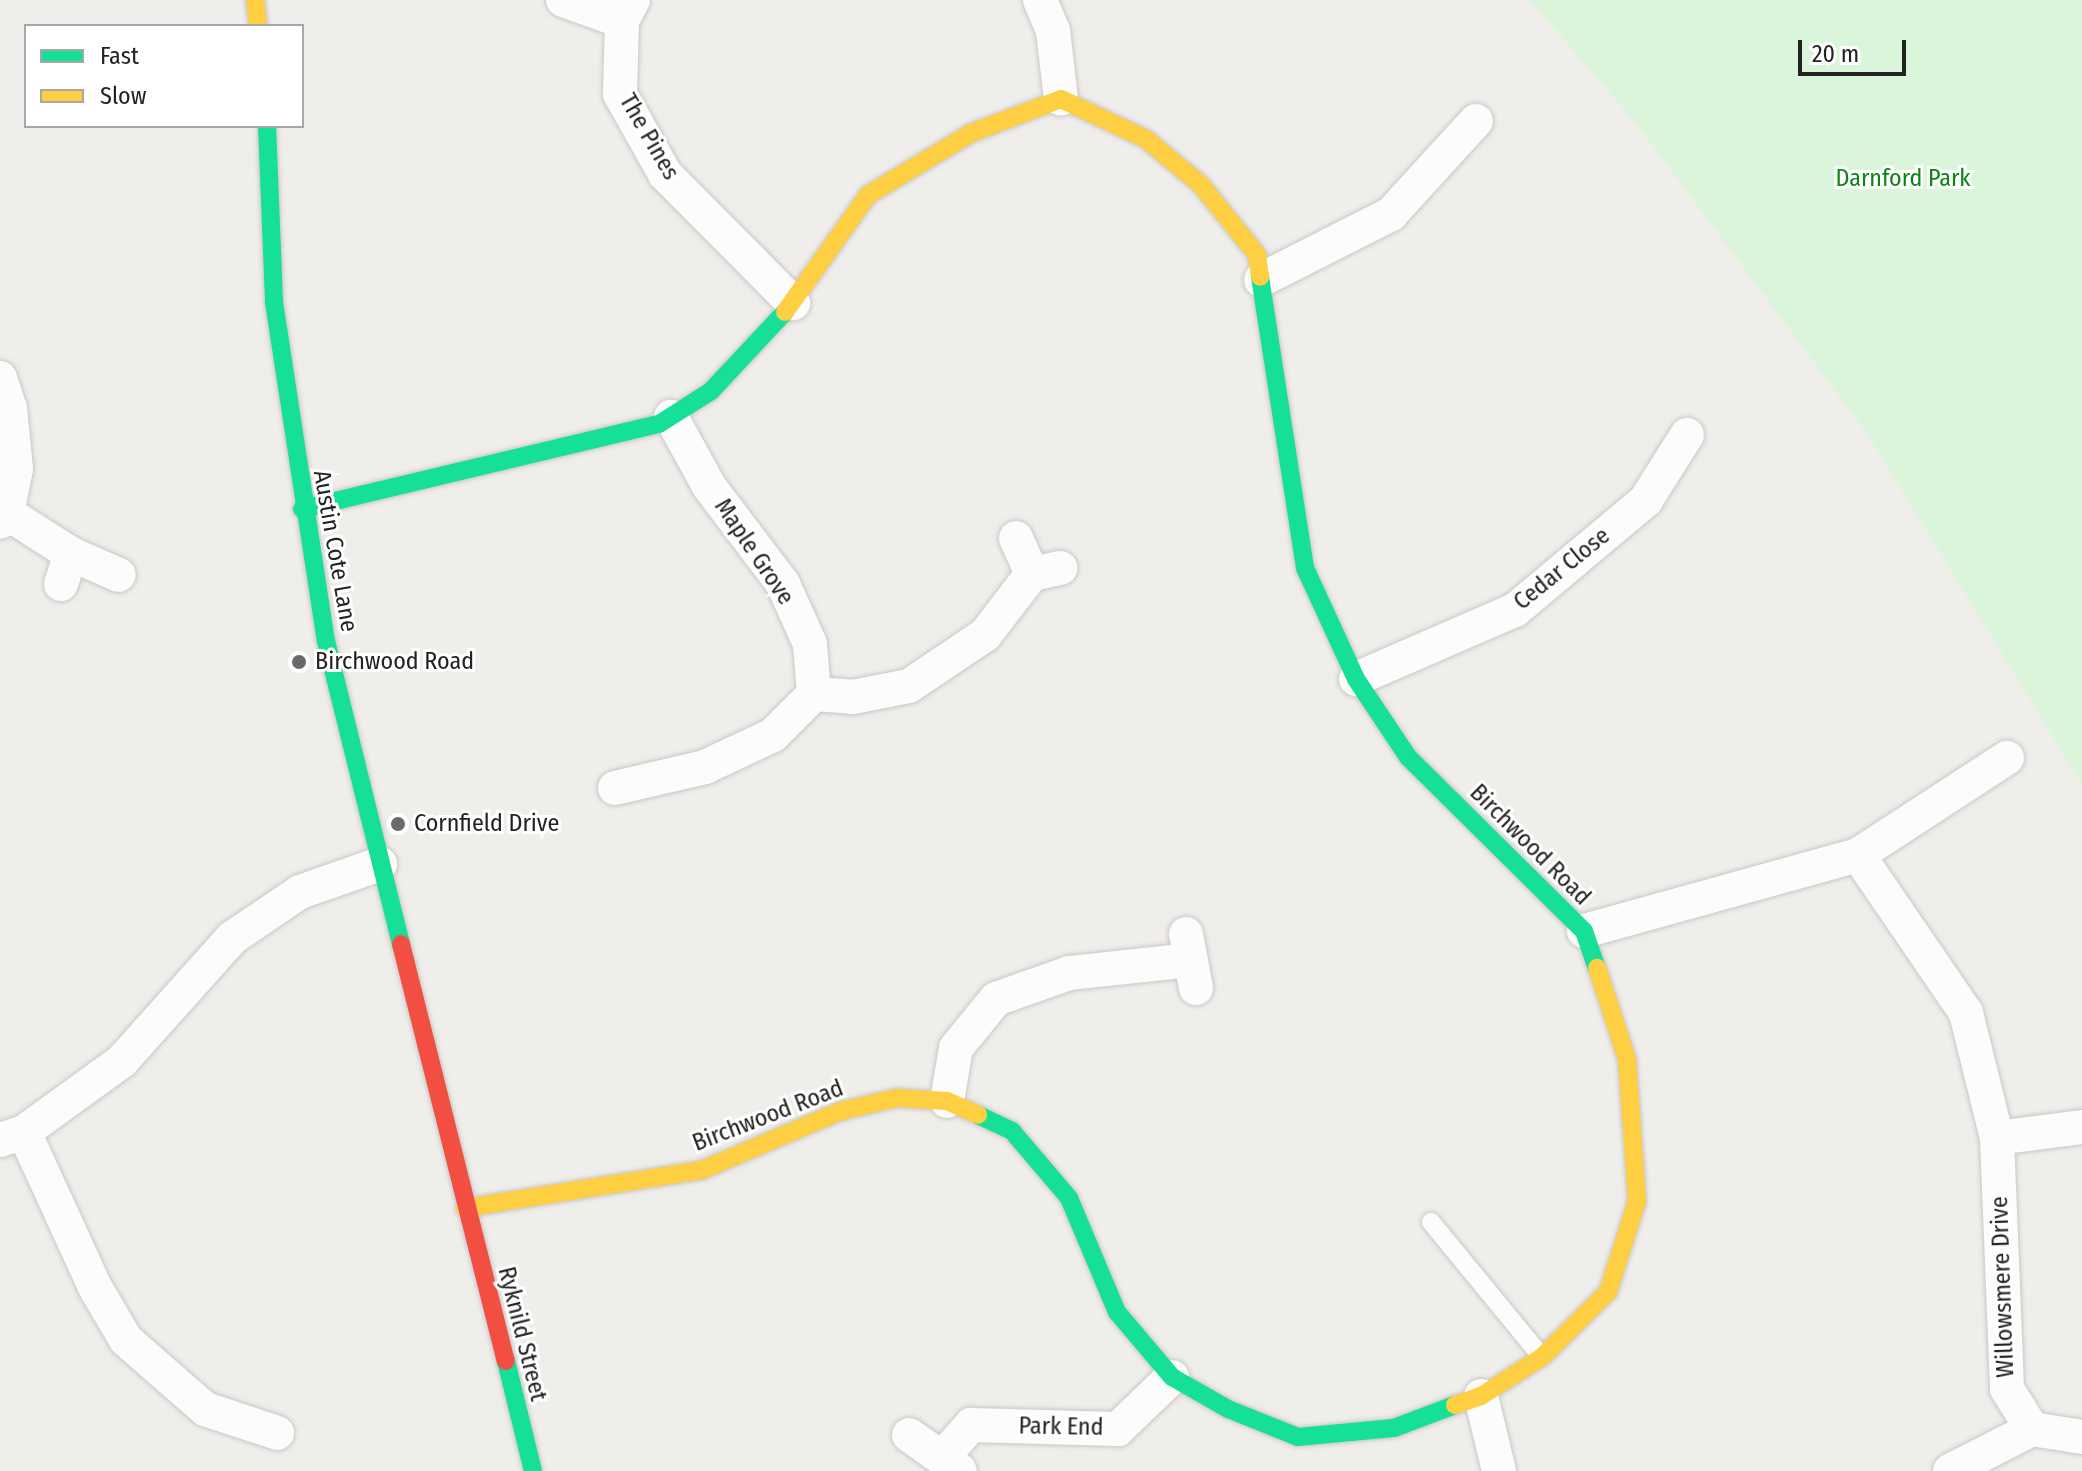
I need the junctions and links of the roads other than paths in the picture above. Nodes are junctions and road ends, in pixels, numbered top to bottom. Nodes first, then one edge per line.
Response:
1 (563, 0) edge
2 (1040, 0) edge
3 (628, 10) edge
4 (1061, 99) junction
5 (1476, 121) dead end
6 (267, 128) edge
7 (1261, 280) junction
8 (793, 303) junction
9 (0, 378) edge
10 (671, 417) junction
11 (1687, 435) dead end
12 (302, 509) junction
13 (4, 517) edge
14 (1016, 538) dead end
15 (119, 575) dead end
16 (1356, 679) junction
17 (814, 694) junction
18 (2007, 758) dead end
19 (615, 788) dead end
20 (1858, 855) junction
21 (380, 864) junction
22 (1584, 931) junction
23 (1191, 961) dead end
24 (947, 1101) junction
25 (2082, 1127) edge
26 (12, 1136) edge
27 (1997, 1138) junction
28 (465, 1208) junction
29 (1431, 1222) dead end
30 (1542, 1357) junction
31 (1172, 1377) junction
32 (1481, 1396) junction
33 (2032, 1429) junction
34 (277, 1433) dead end
35 (909, 1435) dead end
36 (2082, 1437) edge
37 (951, 1464) edge
38 (533, 1471) edge
39 (1499, 1471) edge
40 (1950, 1471) edge

1 - 3 street, The Pines
2 - 4 street
3 - 8 street, The Pines
4 - 7 street, Birchwood Road
4 - 8 street
5 - 7 street
6 - 12 street, Austin Cote Lane
7 - 16 street, Birchwood Road
8 - 10 street
9 - 13 street
10 - 12 street
10 - 17 street, Maple Grove
11 - 16 street, Cedar Close
12 - 21 street, Austin Cote Lane
13 - 15 street
14 - 17 street
16 - 22 street, Birchwood Road
17 - 19 street
18 - 20 street
20 - 22 street
20 - 27 street, Willowsmere Drive
21 - 26 street
21 - 28 street, Austin Cote Lane
22 - 30 street, Birchwood Road
23 - 24 street
24 - 28 street, Birchwood Road
24 - 31 street, Birchwood Road
25 - 27 street
26 - 34 street
27 - 33 street, Willowsmere Drive
28 - 38 street, Ryknild Street
29 - 30 lane
30 - 32 street, Birchwood Road
31 - 32 street, Birchwood Road
31 - 37 street, Park End
32 - 39 street
33 - 36 street
33 - 40 street
35 - 37 street, Park End

